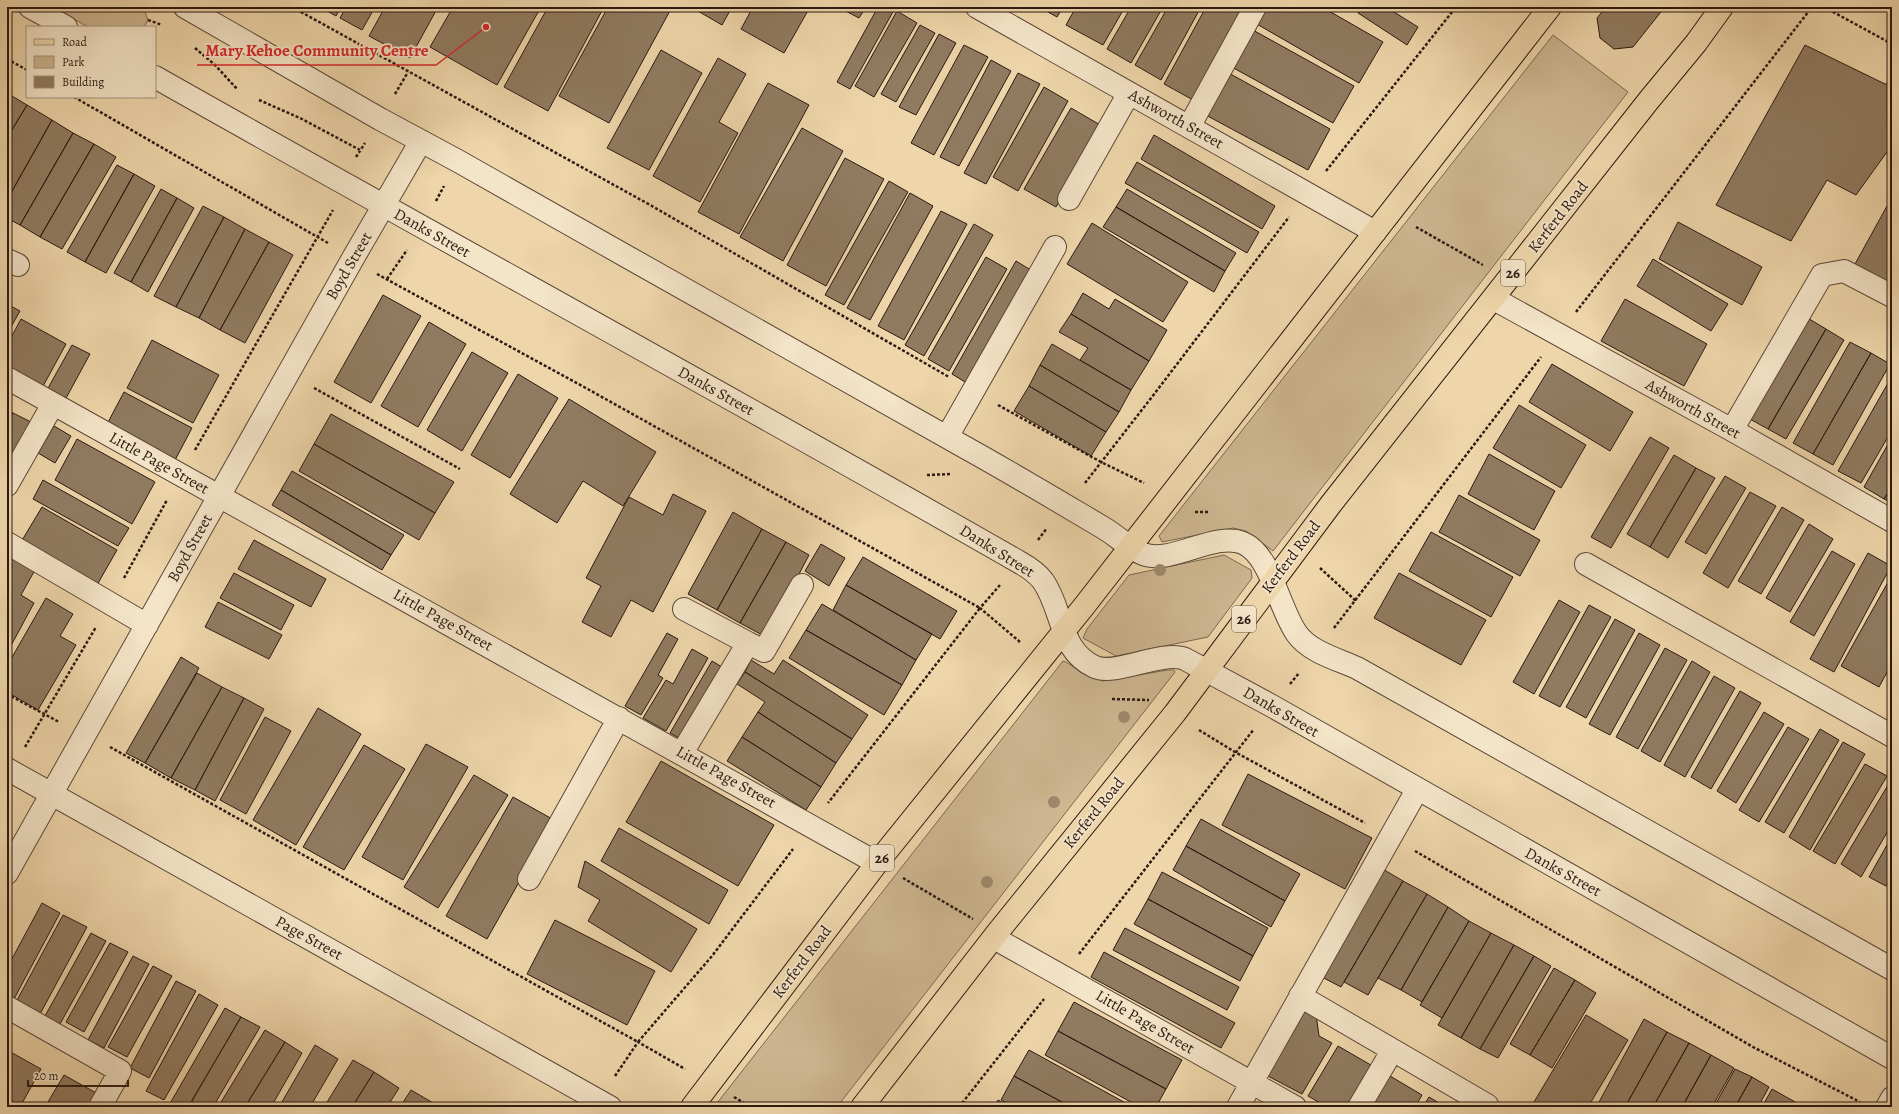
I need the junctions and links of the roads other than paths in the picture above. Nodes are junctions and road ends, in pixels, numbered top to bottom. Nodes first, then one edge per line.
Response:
1 (30, 7) edge
2 (185, 7) edge
3 (977, 7) edge
4 (1255, 7) edge
5 (1550, 7) edge
6 (1722, 7) edge
7 (64, 26) edge
8 (156, 78) edge
9 (1129, 93) junction
10 (1189, 127) junction
11 (421, 141) junction
12 (1069, 199) dead end
13 (384, 207) junction
14 (1375, 232) junction
15 (1055, 247) dead end
16 (1892, 296) edge
17 (1494, 299) junction
18 (7, 378) edge
19 (53, 404) junction
20 (1732, 430) junction
21 (947, 437) junction
22 (7, 485) edge
23 (219, 496) junction
24 (1892, 521) edge
25 (7, 542) edge
26 (1130, 545) junction
27 (1586, 564) dead end
28 (1271, 582) junction
29 (802, 585) dead end
30 (684, 609) dead end
31 (147, 624) junction
32 (1063, 630) junction
33 (748, 643) junction
34 (1206, 670) junction
35 (619, 718) junction
36 (1892, 736) edge
37 (682, 753) junction
38 (7, 769) edge
39 (1417, 790) junction
40 (52, 794) junction
41 (877, 863) junction
42 (7, 873) edge
43 (529, 879) dead end
44 (996, 935) junction
45 (1892, 969) edge
46 (1300, 996) junction
47 (7, 1007) edge
48 (1392, 1051) junction
49 (1892, 1058) edge
50 (1252, 1083) junction
51 (1892, 1098) edge
52 (1487, 1106) dead end
53 (100, 1107) edge
54 (610, 1107) edge
55 (692, 1107) edge
56 (862, 1107) edge
57 (1238, 1107) edge
58 (1295, 1107) edge
59 (1359, 1107) edge
60 (1887, 1107) edge

1 - 7 street
2 - 11 street
3 - 9 street, Ashworth Street
4 - 10 street
5 - 14 main road, Kerferd Road / 26
6 - 17 main road, Kerferd Road / 26
8 - 13 street, Danks Street
9 - 10 street, Ashworth Street
9 - 12 street
10 - 14 street, Ashworth Street
11 - 13 street, Boyd Street
11 - 21 street
13 - 23 street, Boyd Street
13 - 32 street, Danks Street
14 - 26 main road, Kerferd Road / 26
15 - 21 street
16 - 20 street
17 - 20 street, Ashworth Street
17 - 28 main road, Kerferd Road / 26
18 - 19 street, Little Page Street
19 - 22 street
19 - 23 street, Little Page Street
20 - 24 street, Ashworth Street
21 - 26 street
23 - 31 street, Boyd Street
23 - 35 street, Little Page Street
25 - 31 street
26 - 28 street
26 - 32 main road, Kerferd Road / 26
27 - 36 street
28 - 34 main road, Kerferd Road / 26
28 - 45 street
29 - 33 street
30 - 33 street
31 - 40 street, Boyd Street
32 - 34 street, Danks Street
32 - 41 main road, Kerferd Road / 26
33 - 37 street
34 - 39 street, Danks Street
34 - 44 main road, Kerferd Road / 26
35 - 37 street, Little Page Street
35 - 43 street
37 - 41 street, Little Page Street
38 - 40 street, Page Street
39 - 46 street
39 - 49 street, Danks Street
40 - 42 street, Boyd Street
40 - 54 street, Page Street
41 - 55 main road, Kerferd Road / 26
44 - 50 street, Little Page Street
44 - 56 main road, Kerferd Road / 26
46 - 48 street
46 - 50 street
47 - 53 street
48 - 52 street
48 - 59 street
50 - 57 street
50 - 58 street, Little Page Street
51 - 60 street

